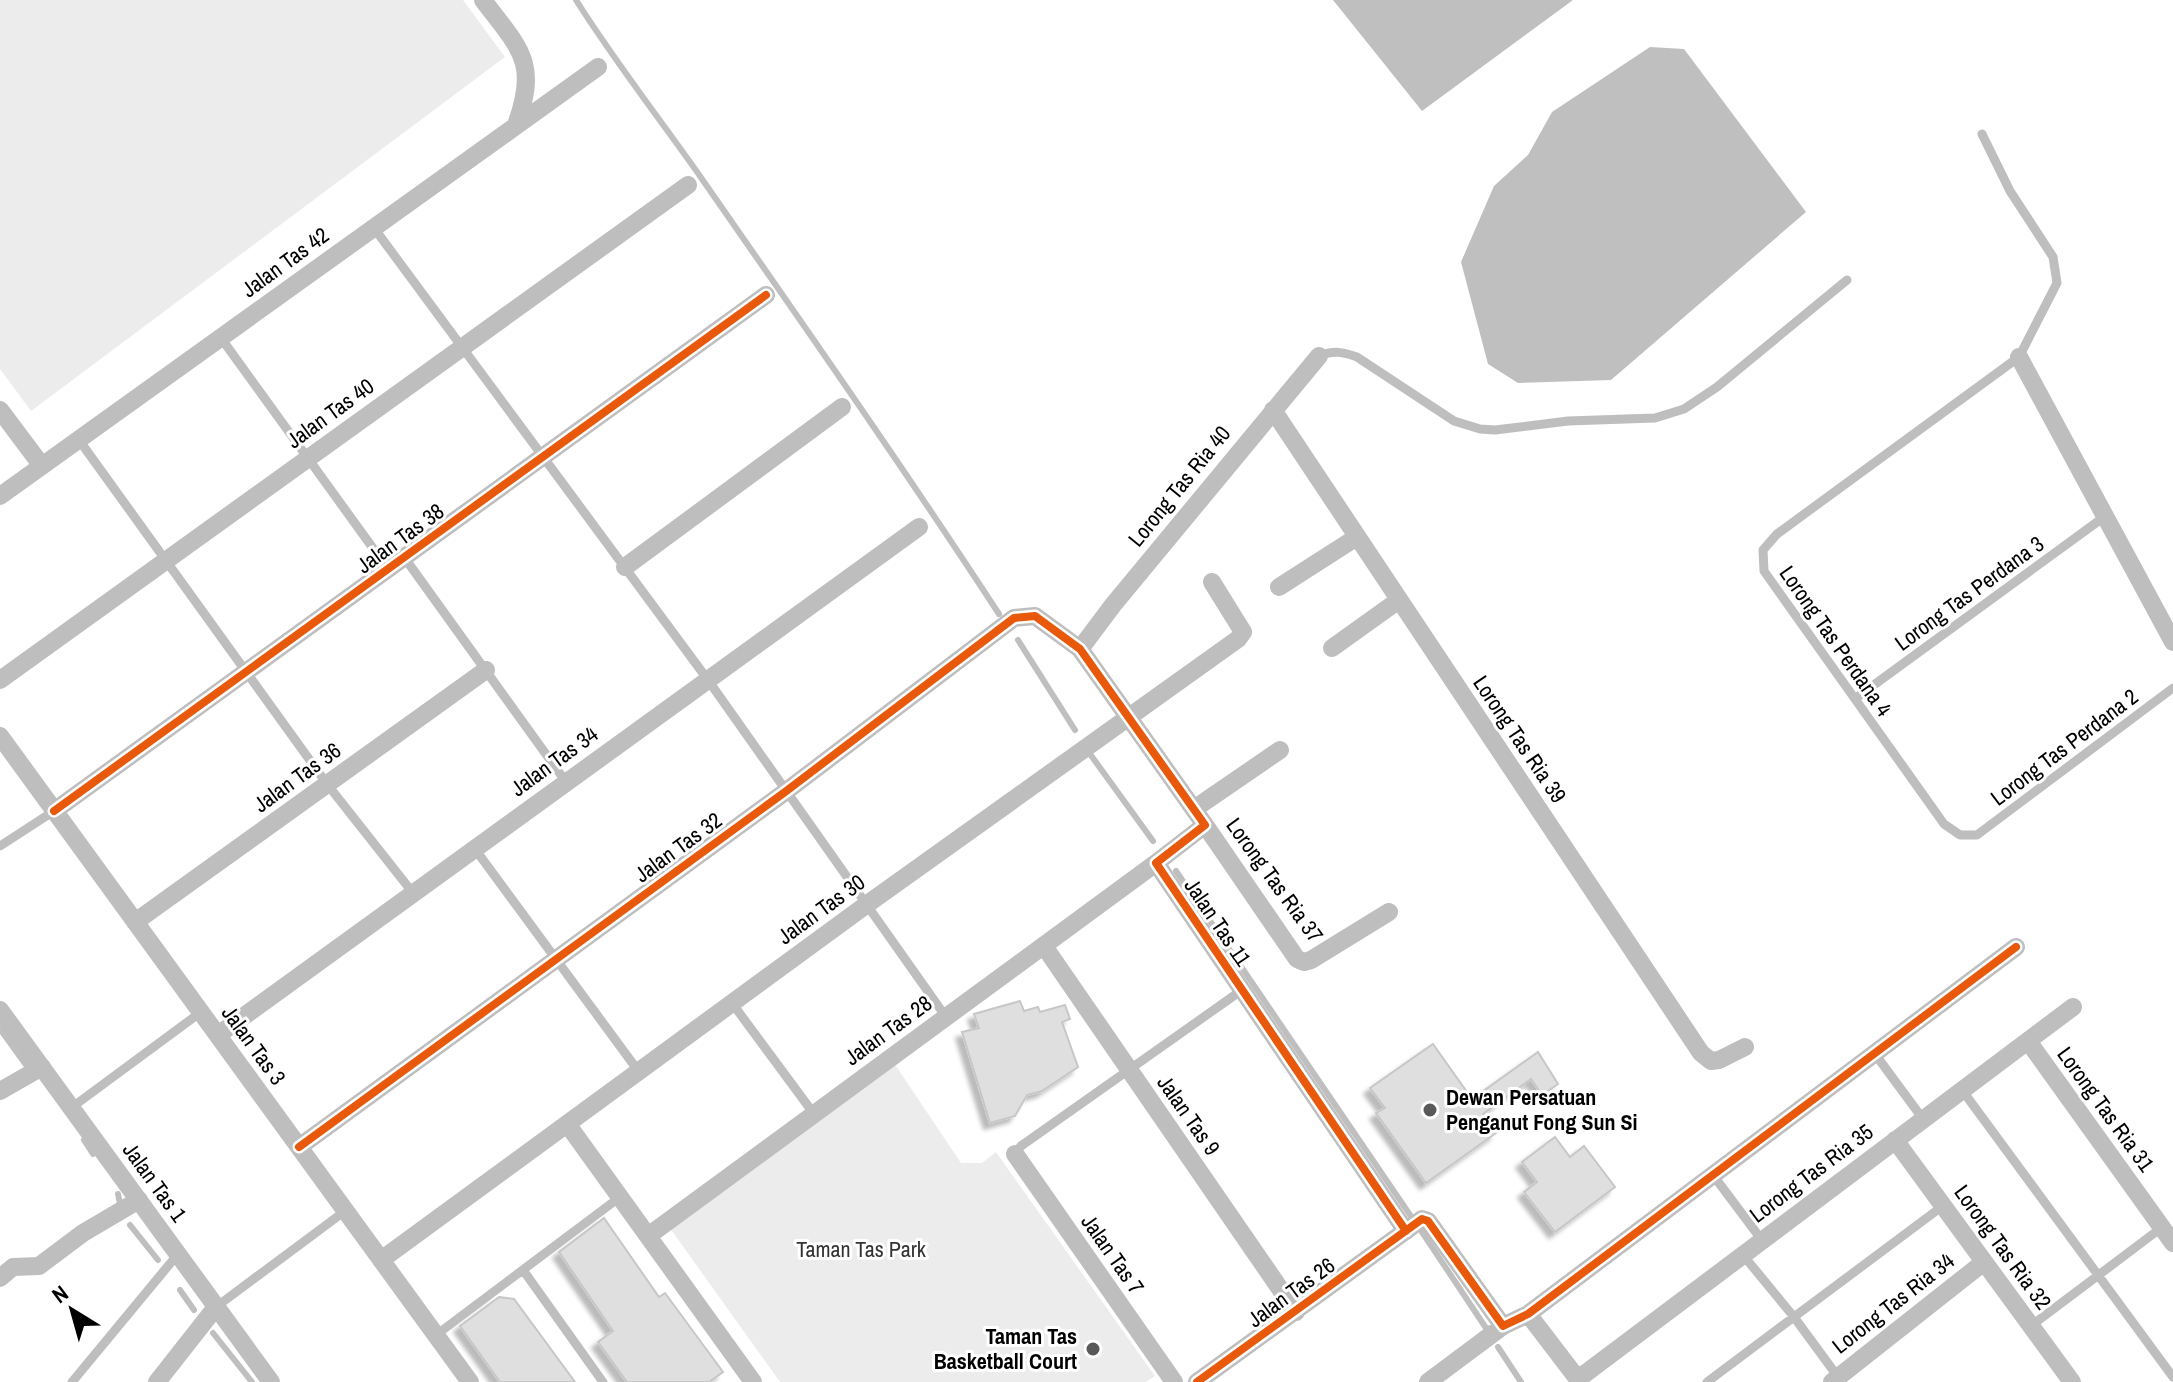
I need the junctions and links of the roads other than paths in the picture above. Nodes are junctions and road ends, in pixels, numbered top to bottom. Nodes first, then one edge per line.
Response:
1 (483, 0) edge
2 (598, 67) dead end
3 (516, 125) junction
4 (1982, 134) dead end
5 (688, 185) dead end
6 (374, 228) junction
7 (1847, 280) dead end
8 (766, 295) dead end
9 (221, 338) junction
10 (462, 347) junction
11 (1319, 356) joint
12 (2019, 357) junction
13 (842, 407) dead end
14 (0, 410) edge
15 (1273, 410) junction
16 (79, 440) junction
17 (544, 456) junction
18 (308, 458) junction
19 (42, 466) junction
20 (0, 496) edge
21 (2104, 517) junction
22 (919, 527) dead end
23 (1357, 537) junction
24 (404, 557) junction
25 (166, 561) junction
26 (625, 567) junction
27 (388, 569) junction
28 (1212, 582) dead end
29 (1279, 587) dead end
30 (1399, 600) junction
31 (2173, 642) edge
32 (1332, 648) dead end
33 (1080, 649) junction
34 (486, 670) junction
35 (246, 672) junction
36 (0, 680) edge
37 (708, 680) junction
38 (2173, 688) edge
39 (1856, 698) junction
40 (1127, 716) junction
41 (0, 736) edge
42 (1280, 750) dead end
43 (566, 782) junction
44 (327, 784) junction
45 (785, 792) junction
46 (54, 811) junction
47 (1200, 817) junction
48 (1977, 835) joint
49 (0, 846) edge
50 (475, 849) junction
51 (1156, 863) junction
52 (413, 893) junction
53 (866, 905) junction
54 (1389, 912) dead end
55 (135, 922) junction
56 (1044, 946) junction
57 (2016, 947) dead end
58 (557, 958) junction
59 (1242, 990) junction
60 (732, 1003) junction
61 (2073, 1007) dead end
62 (0, 1010) edge
63 (201, 1012) junction
64 (946, 1017) junction
65 (218, 1035) junction
66 (2028, 1041) junction
67 (1745, 1047) dead end
68 (1875, 1054) junction
69 (42, 1067) junction
70 (1130, 1071) junction
71 (639, 1072) junction
72 (1962, 1090) junction
73 (0, 1091) edge
74 (71, 1108) junction
75 (814, 1114) junction
76 (1923, 1119) junction
77 (568, 1125) junction
78 (1895, 1140) junction
79 (299, 1147) junction
80 (1015, 1154) joint
81 (1713, 1175) junction
82 (620, 1197) junction
83 (139, 1200) junction
84 (1944, 1205) junction
85 (345, 1211) junction
86 (2161, 1228) junction
87 (1406, 1231) junction
88 (648, 1236) junction
89 (1761, 1239) junction
90 (2173, 1243) edge
91 (178, 1254) junction
92 (1743, 1255) junction
93 (381, 1260) junction
94 (1984, 1262) junction
95 (523, 1270) junction
96 (2099, 1275) junction
97 (0, 1278) edge
98 (216, 1307) junction
99 (1296, 1312) junction
100 (1528, 1314) junction
101 (1794, 1317) junction
102 (1503, 1326) junction
103 (2031, 1326) junction
104 (436, 1335) junction
105 (2173, 1377) edge
106 (1835, 1380) edge
107 (1579, 1381) edge
108 (72, 1382) edge
109 (157, 1382) edge
110 (271, 1382) edge
111 (470, 1382) edge
112 (603, 1382) edge
113 (753, 1382) edge
114 (1174, 1382) edge
115 (1197, 1382) edge
116 (1428, 1382) edge
117 (1707, 1382) edge
118 (2072, 1382) edge

1 - 3 street
2 - 3 street, Jalan Tas 42
3 - 6 street, Jalan Tas 42
4 - 12 lane
5 - 10 street, Jalan Tas 40
6 - 9 street, Jalan Tas 42
6 - 10 lane
7 - 11 lane
8 - 17 street, Jalan Tas 38
9 - 16 street, Jalan Tas 42
9 - 18 lane
10 - 17 lane
10 - 18 street, Jalan Tas 40
11 - 15 street, Lorong Tas Ria 40
12 - 21 street
12 - 39 lane, Lorong Tas Perdana 4
13 - 26 street
14 - 19 street
15 - 23 street, Lorong Tas Ria 39
15 - 33 street, Lorong Tas Ria 40
16 - 19 street, Jalan Tas 42
16 - 25 lane
17 - 24 street, Jalan Tas 38
17 - 26 lane
18 - 25 street, Jalan Tas 40
18 - 27 lane
19 - 20 street, Jalan Tas 42
21 - 31 street
21 - 39 lane, Lorong Tas Perdana 3
22 - 37 street, Jalan Tas 34
23 - 29 street
23 - 30 street, Lorong Tas Ria 39
24 - 27 street, Jalan Tas 38
24 - 34 lane
25 - 35 lane
25 - 36 street, Jalan Tas 40
26 - 37 lane
27 - 35 street, Jalan Tas 38
28 - 40 street, Jalan Tas 30
30 - 32 street
30 - 67 street, Lorong Tas Ria 39
33 - 40 street
33 - 45 street, Jalan Tas 32
34 - 43 lane
34 - 44 street, Jalan Tas 36
35 - 44 lane
35 - 46 street, Jalan Tas 38
37 - 43 street, Jalan Tas 34
37 - 45 lane
38 - 48 lane, Lorong Tas Perdana 2
39 - 48 lane, Lorong Tas Perdana 4
40 - 47 street
40 - 53 street, Jalan Tas 30
41 - 46 street, Jalan Tas 3
42 - 47 street
43 - 50 street, Jalan Tas 34
44 - 52 lane
44 - 55 street, Jalan Tas 36
45 - 53 lane
45 - 58 street, Jalan Tas 32
46 - 49 lane
46 - 55 street, Jalan Tas 3
47 - 51 street
47 - 54 street, Lorong Tas Ria 37
50 - 52 street, Jalan Tas 34
50 - 58 lane
51 - 56 street, Jalan Tas 28
51 - 59 street, Jalan Tas 11
52 - 65 street, Jalan Tas 34
53 - 60 street, Jalan Tas 30
53 - 64 lane
55 - 63 street, Jalan Tas 3
56 - 64 street, Jalan Tas 28
56 - 70 street, Jalan Tas 9
57 - 68 street
58 - 71 lane
58 - 79 street, Jalan Tas 32
59 - 70 lane
59 - 87 street, Jalan Tas 11
60 - 71 street, Jalan Tas 30
60 - 75 lane
61 - 66 street, Lorong Tas Ria 35
62 - 69 street, Jalan Tas 1
63 - 65 street, Jalan Tas 3
63 - 74 lane
64 - 75 street, Jalan Tas 28
65 - 79 street, Jalan Tas 3
66 - 72 street, Lorong Tas Ria 35
66 - 86 street, Lorong Tas Ria 31
68 - 76 lane
68 - 81 street
69 - 73 street
69 - 74 street, Jalan Tas 1
70 - 80 lane
70 - 99 street, Jalan Tas 9
71 - 77 street, Jalan Tas 30
72 - 76 street, Lorong Tas Ria 35
72 - 96 lane
74 - 83 street, Jalan Tas 1
75 - 88 street, Jalan Tas 28
76 - 78 street, Lorong Tas Ria 35
77 - 82 street
77 - 93 street, Jalan Tas 30
78 - 84 street, Lorong Tas Ria 32
78 - 89 street, Lorong Tas Ria 35
79 - 85 street, Jalan Tas 3
80 - 114 street, Jalan Tas 7
81 - 89 lane
81 - 100 street
82 - 88 street
82 - 95 lane
83 - 91 street, Jalan Tas 1
83 - 97 street
84 - 94 street, Lorong Tas Ria 32
84 - 101 lane
85 - 93 street, Jalan Tas 3
85 - 98 lane
86 - 90 street, Lorong Tas Ria 31
86 - 96 lane
87 - 99 street, Jalan Tas 26
87 - 102 street
88 - 113 street
89 - 92 street, Lorong Tas Ria 35
91 - 98 street, Jalan Tas 1
91 - 108 lane
92 - 101 lane
92 - 107 street, Lorong Tas Ria 35
93 - 104 street, Jalan Tas 3
94 - 103 street, Lorong Tas Ria 32
94 - 106 street, Lorong Tas Ria 34
95 - 104 lane
95 - 112 lane
96 - 103 lane
96 - 105 lane
98 - 109 street
98 - 110 street, Jalan Tas 1
99 - 115 street, Jalan Tas 26
100 - 102 street
100 - 107 street
101 - 106 lane
101 - 117 lane
102 - 116 street
103 - 118 street, Lorong Tas Ria 32
104 - 111 street, Jalan Tas 3

